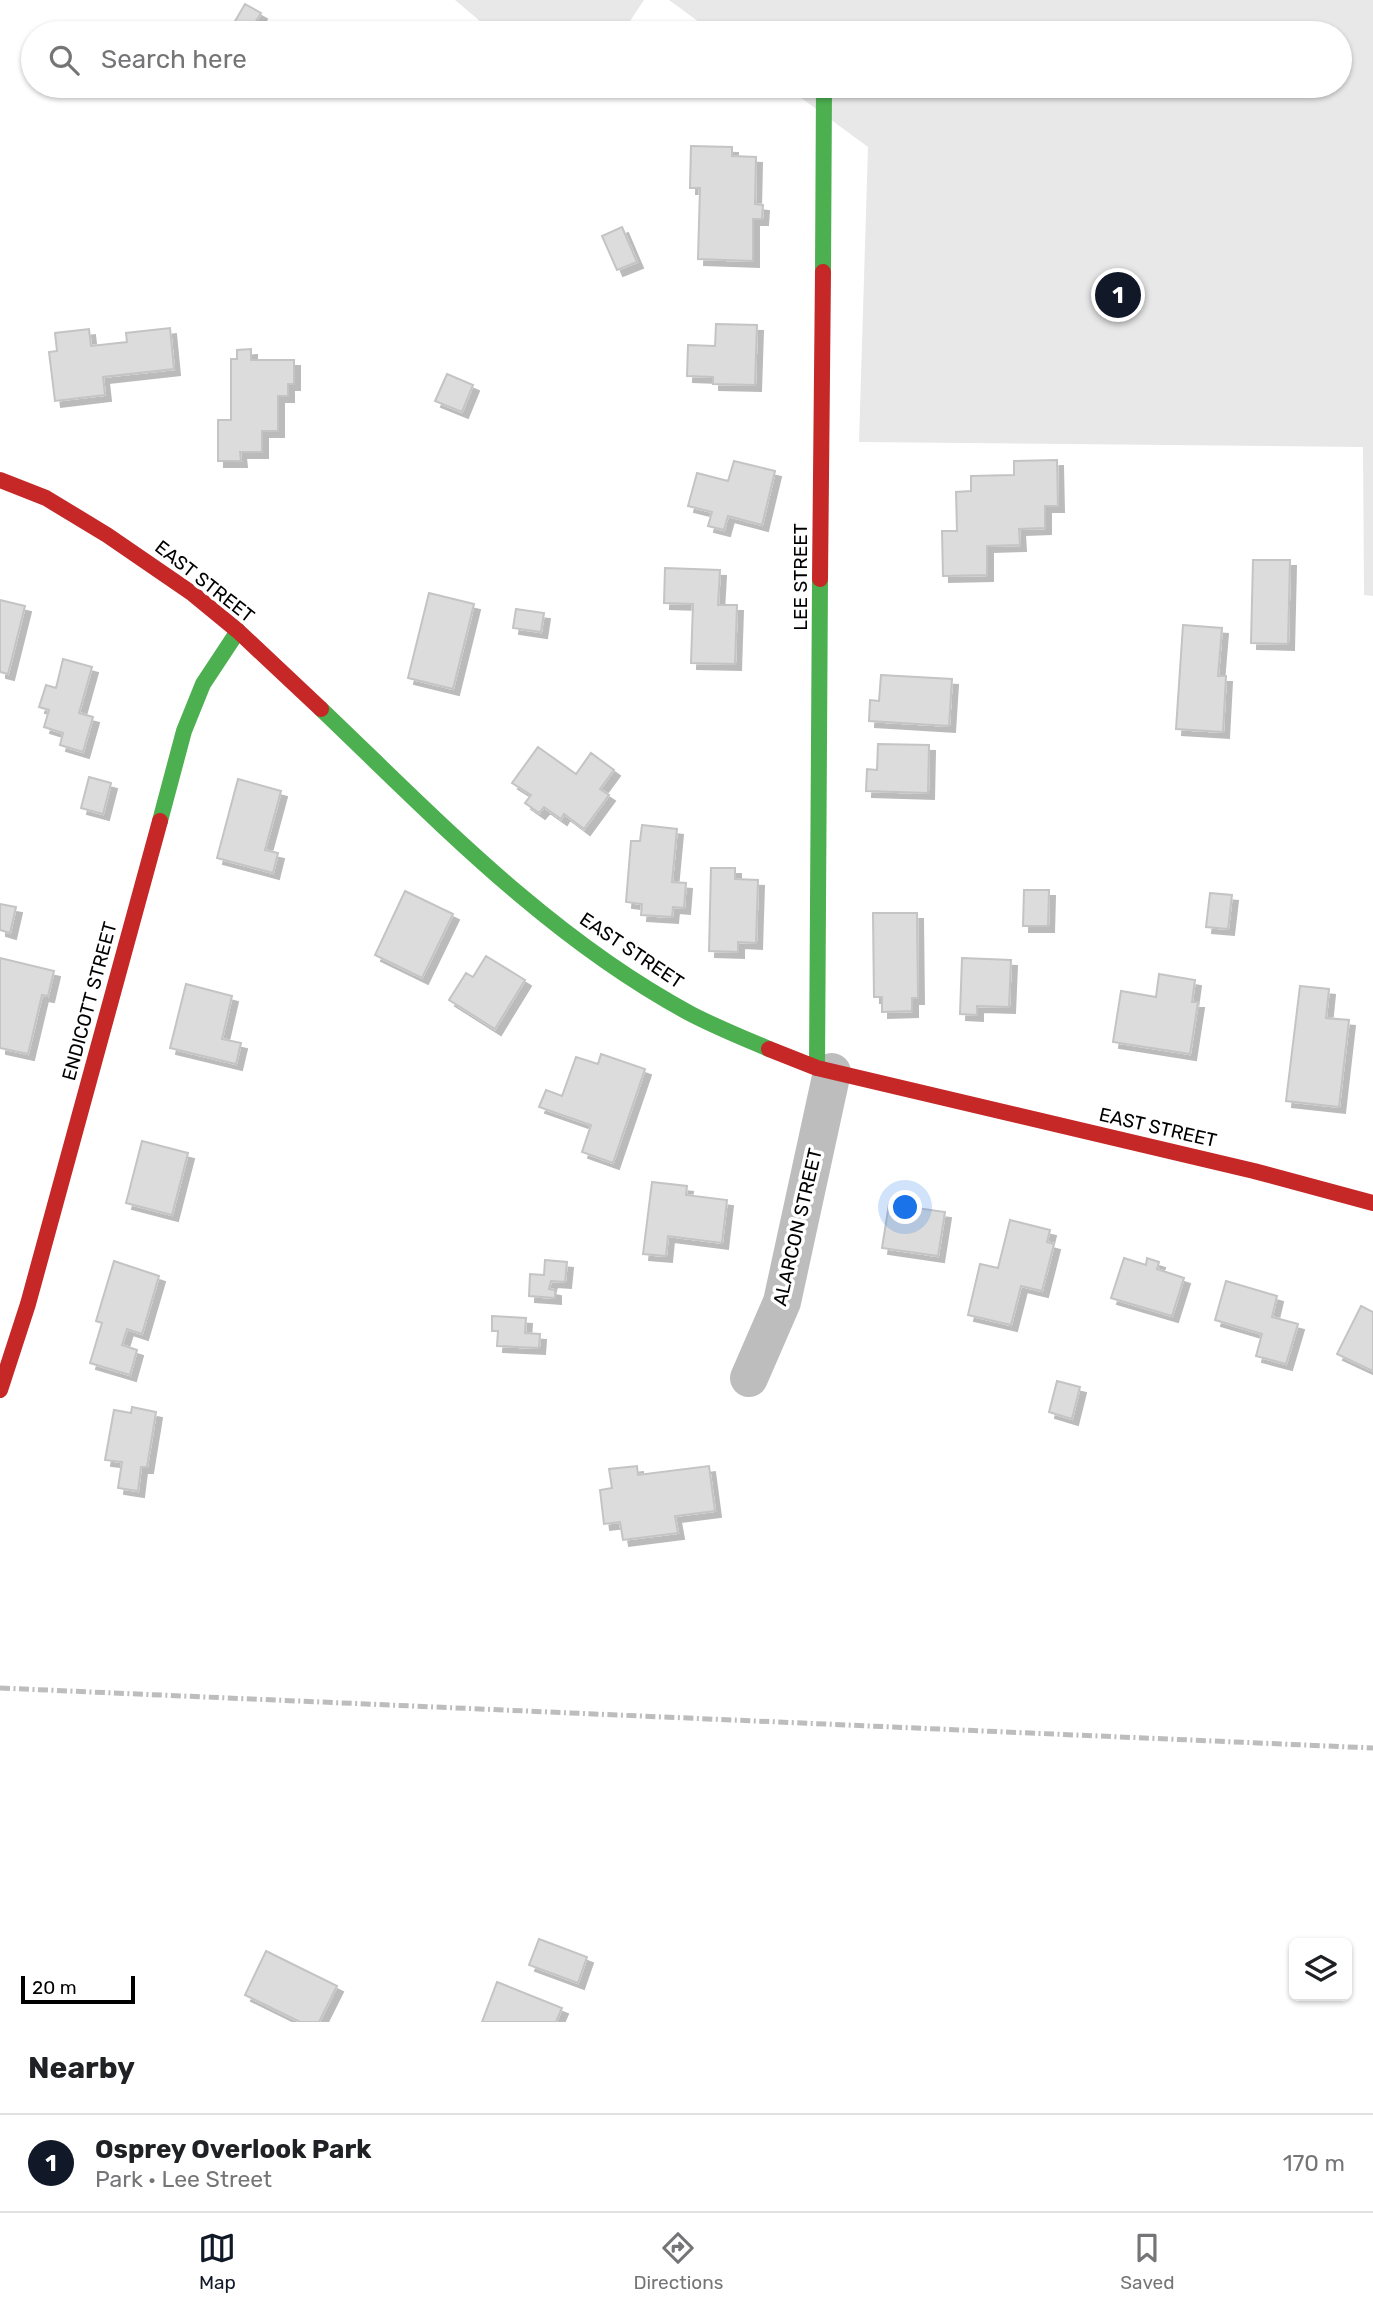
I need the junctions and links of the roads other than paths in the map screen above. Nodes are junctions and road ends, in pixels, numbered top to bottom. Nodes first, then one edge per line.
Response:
1 (824, 98) edge
2 (0, 480) edge
3 (238, 631) junction
4 (825, 1070) junction
5 (1373, 1203) edge
6 (749, 1378) dead end
7 (0, 1390) edge

1 - 4 street, LEE STREET
2 - 3 street, EAST STREET
3 - 4 street, EAST STREET
3 - 7 street, ENDICOTT STREET
4 - 5 street, EAST STREET
4 - 6 street, ALARCON STREET

